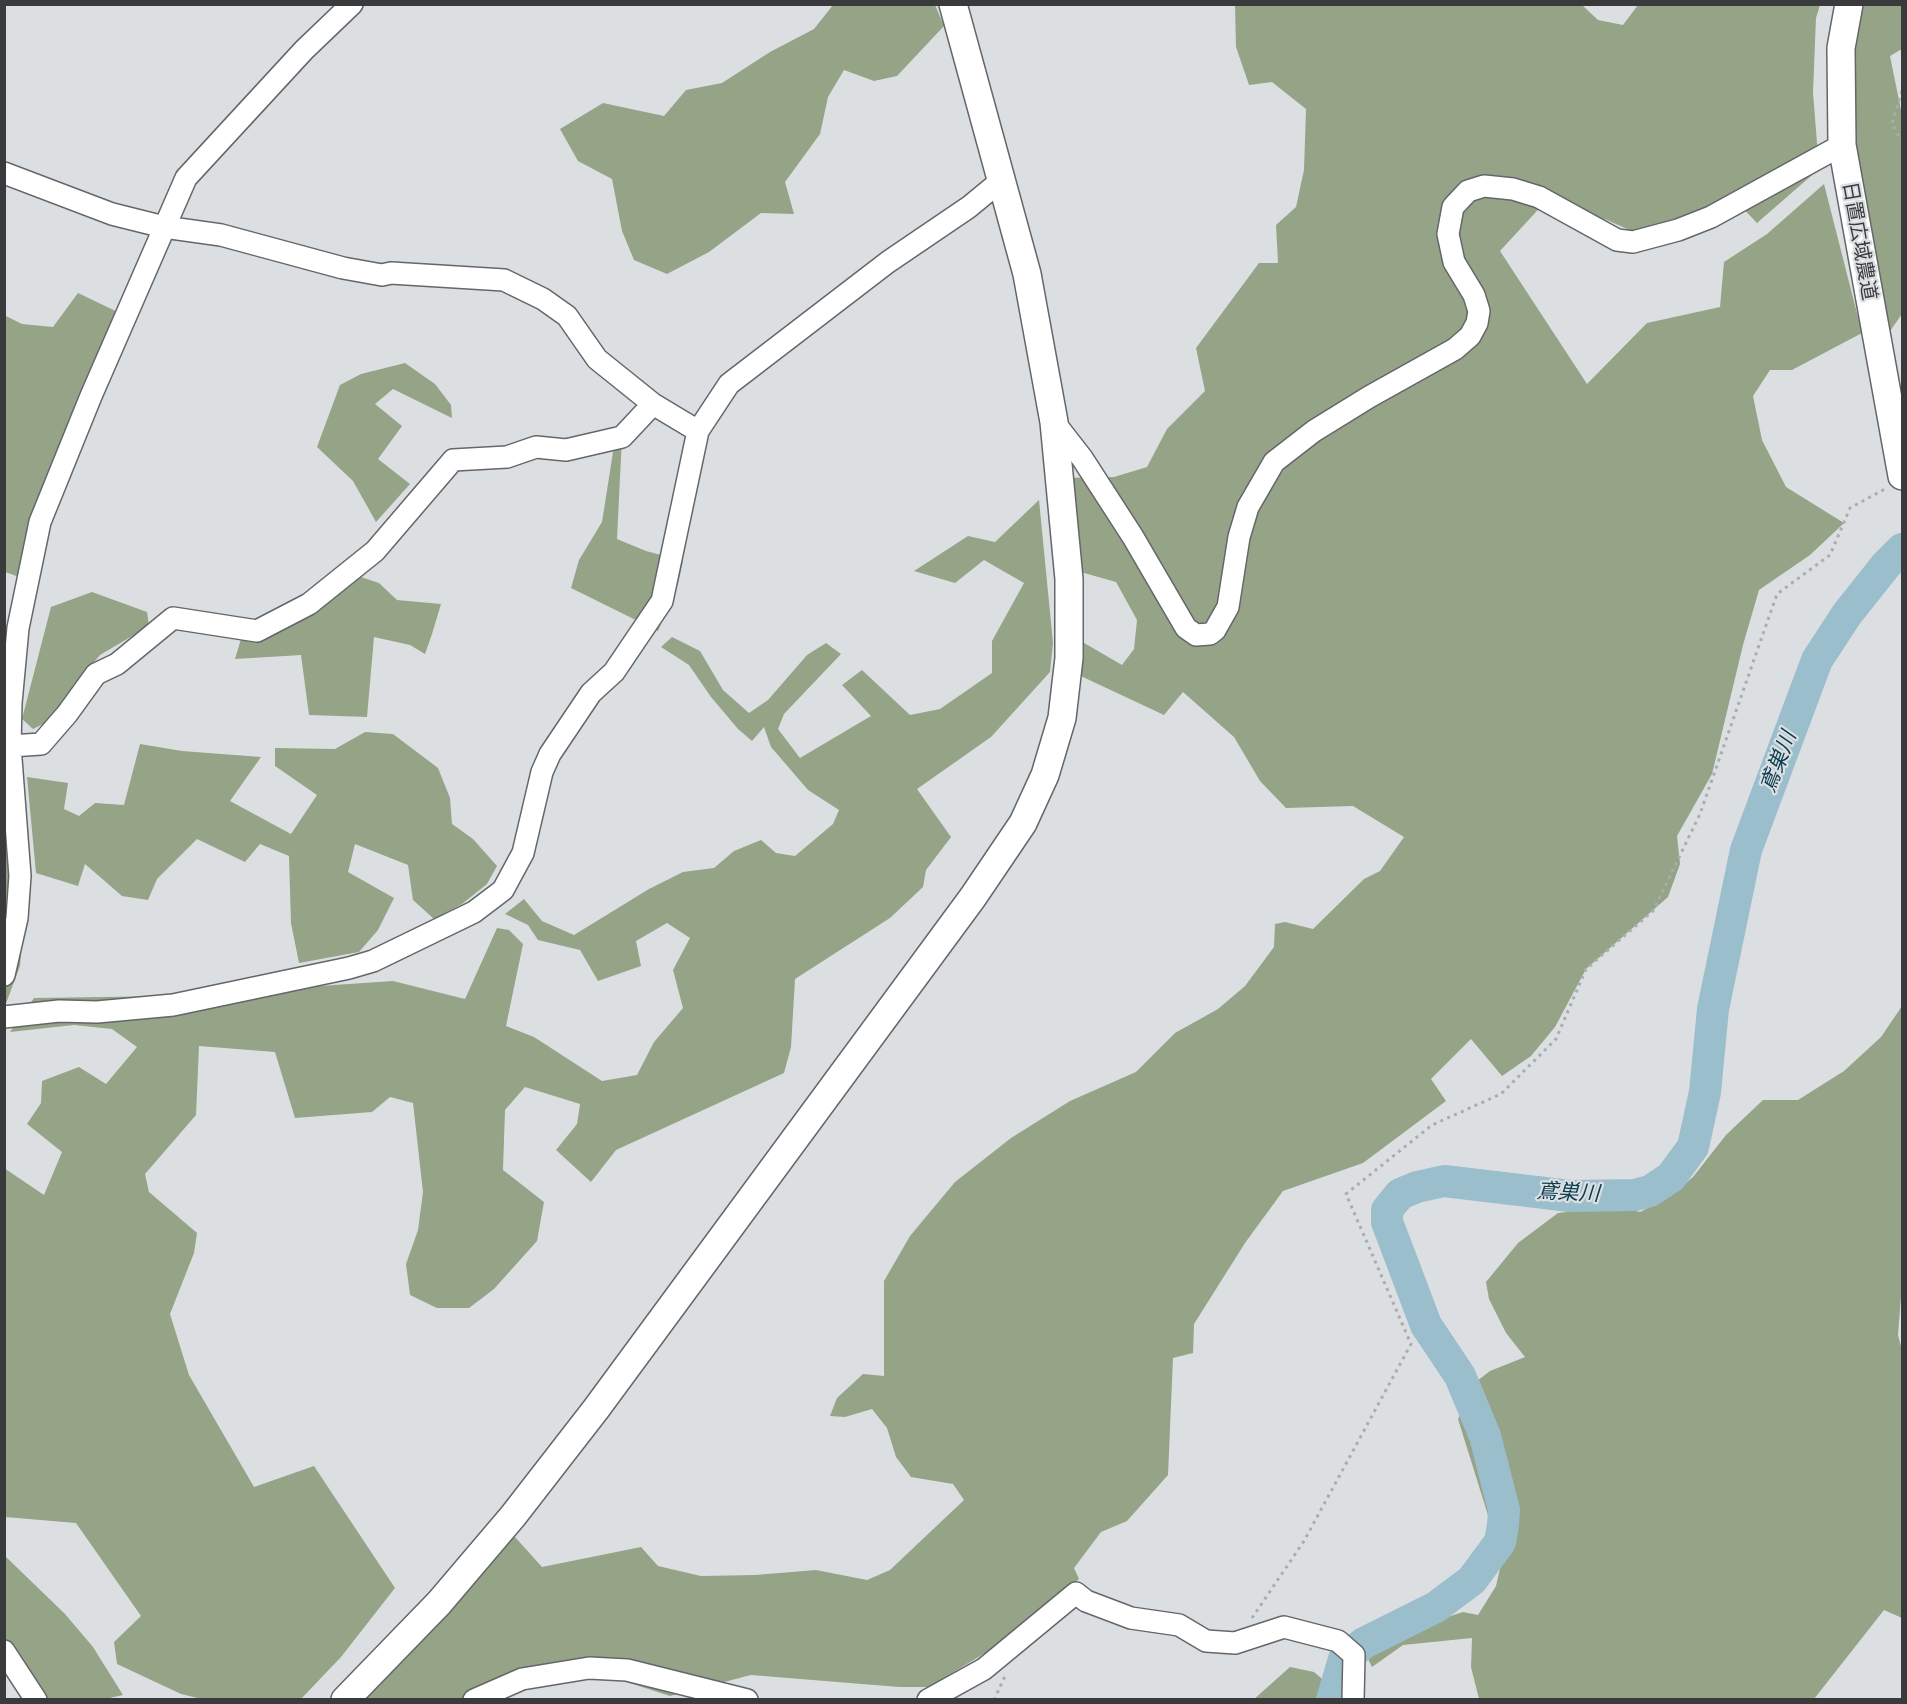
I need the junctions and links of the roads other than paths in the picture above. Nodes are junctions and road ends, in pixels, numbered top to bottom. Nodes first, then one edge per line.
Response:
1 (352, 4) edge
2 (953, 4) edge
3 (1849, 4) edge
4 (1842, 145) junction
5 (4, 173) edge
6 (1003, 180) junction
7 (164, 227) junction
8 (652, 404) junction
9 (1054, 422) junction
10 (698, 432) junction
11 (1900, 476) edge
12 (10, 746) junction
13 (10, 818) edge
14 (4, 975) edge
15 (4, 1017) edge
16 (4, 1652) edge
17 (36, 1700) edge
18 (345, 1700) edge
19 (474, 1700) edge
20 (747, 1700) edge
21 (928, 1700) edge
22 (1353, 1700) edge

1 - 7 street
2 - 6 street
3 - 4 street, 日置広域農道
4 - 9 street
4 - 11 street, 日置広域農道
5 - 7 street
6 - 9 street
6 - 10 street
7 - 8 street
7 - 12 street
8 - 10 street
8 - 12 street
9 - 18 street
10 - 15 street
12 - 13 street
13 - 14 street
16 - 17 street
19 - 20 street
21 - 22 street

